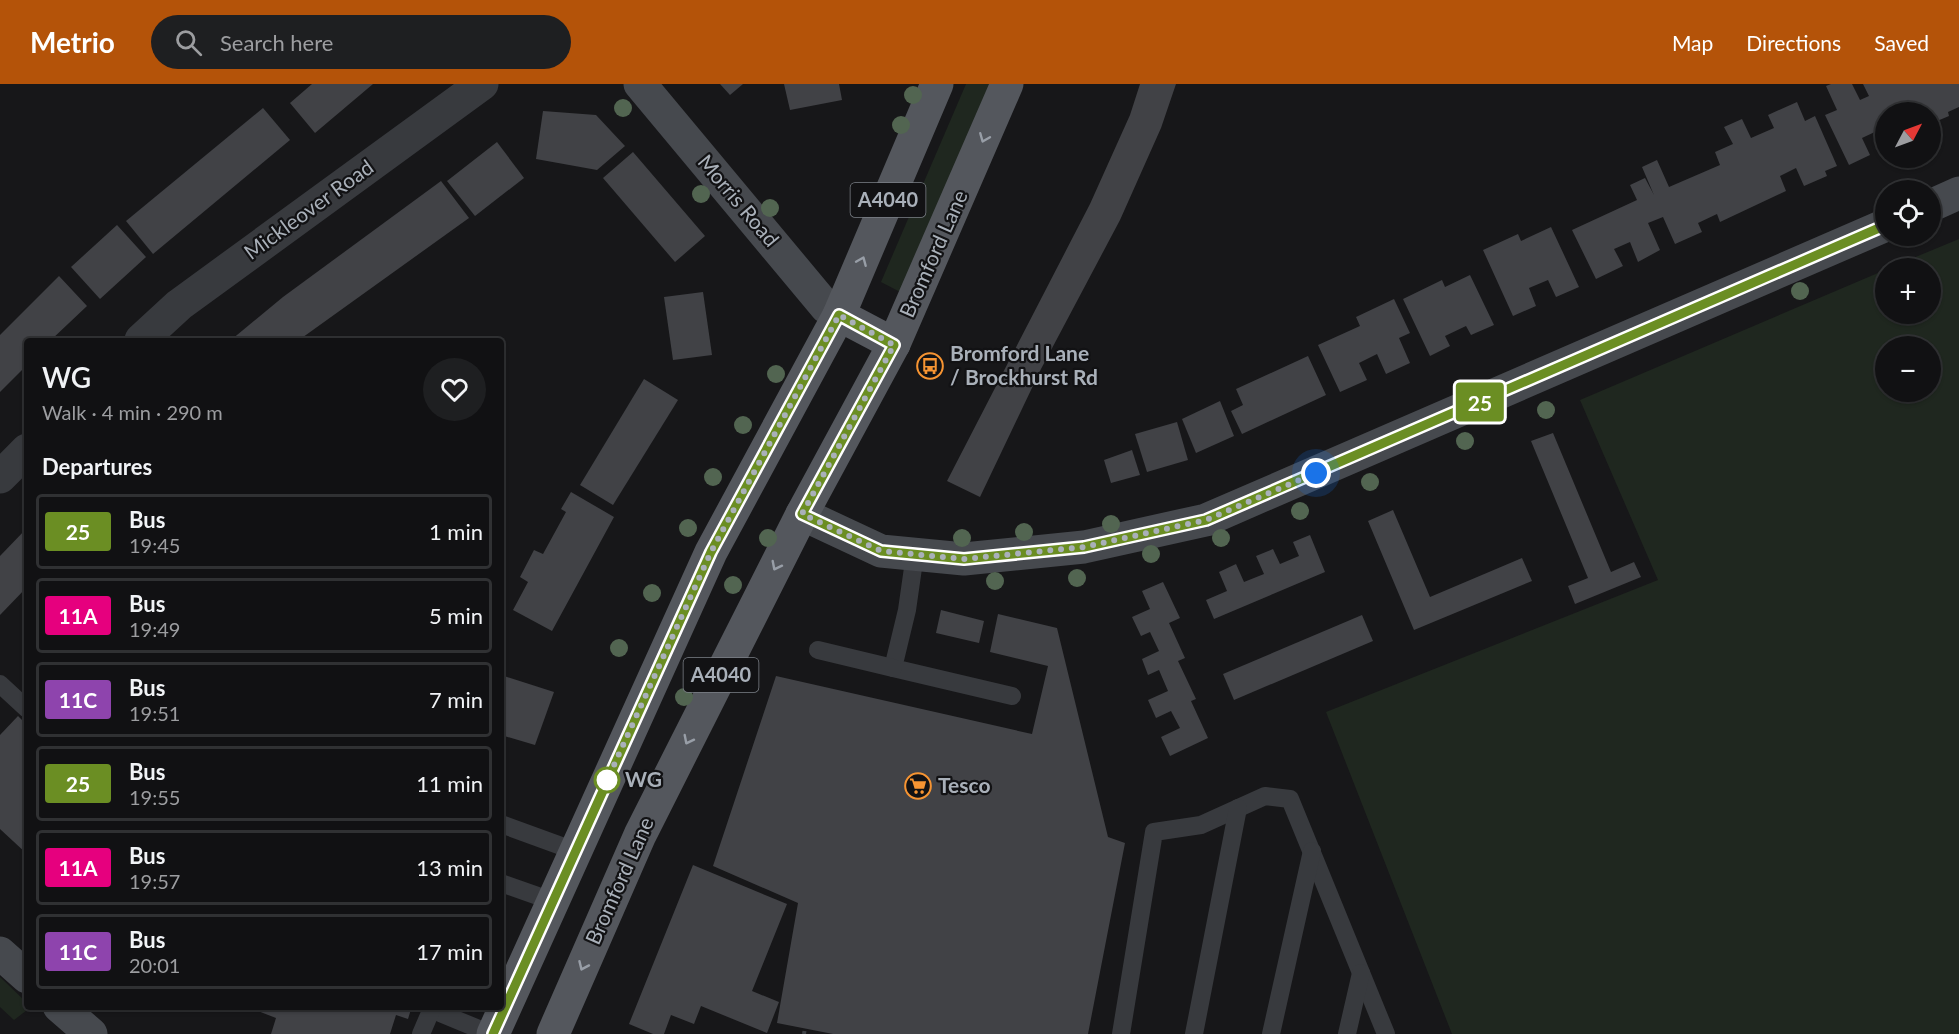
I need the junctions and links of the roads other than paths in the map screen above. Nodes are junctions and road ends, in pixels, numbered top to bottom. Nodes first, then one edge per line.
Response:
1 (482, 84) edge
2 (639, 84) edge
3 (937, 84) edge
4 (1007, 84) edge
5 (1959, 193) edge
6 (1941, 201) edge
7 (1875, 230) edge
8 (839, 315) junction
9 (143, 338) edge
10 (894, 345) junction
11 (24, 453) edge
12 (0, 477) edge
13 (802, 514) junction
14 (915, 554) junction
15 (818, 650) dead end
16 (893, 668) junction
17 (0, 684) edge
18 (1012, 696) dead end
19 (24, 706) edge
20 (1238, 808) junction
21 (504, 825) edge
22 (575, 850) junction
23 (1312, 851) junction
24 (504, 884) edge
25 (552, 901) junction
26 (0, 953) edge
27 (1361, 972) junction
28 (24, 974) edge
29 (504, 1007) edge
30 (432, 1010) edge
31 (437, 1010) edge
32 (503, 1010) edge
33 (421, 1034) edge
34 (492, 1034) edge
35 (553, 1034) edge
36 (1121, 1034) edge
37 (1194, 1034) edge
38 (1271, 1034) edge
39 (1347, 1034) edge
40 (1386, 1034) edge

1 - 9 street, Mickleover Road
2 - 8 street, Morris Road
8 -> 3 main road, A4040
4 -> 10 main road, Bromford Lane / A4040
5 - 6 street
7 - 14 street
8 - 10 main road
8 - 22 main road, A4040
10 - 13 main road, Bromford Lane / A4040
11 - 12 street
13 - 14 street
13 -> 35 main road, Bromford Lane / A4040
14 - 16 lane
15 - 16 lane
16 - 18 lane
17 - 19 lane
20 - 23 lane
20 - 36 lane
20 - 37 lane
21 - 22 lane
22 - 25 main road, A4040
23 - 27 lane
23 - 38 lane
24 - 25 lane
25 - 29 main road, A4040
26 - 28 street
27 - 39 lane
27 - 40 lane
30 - 33 lane
31 - 34 lane
32 - 34 main road, A4040

